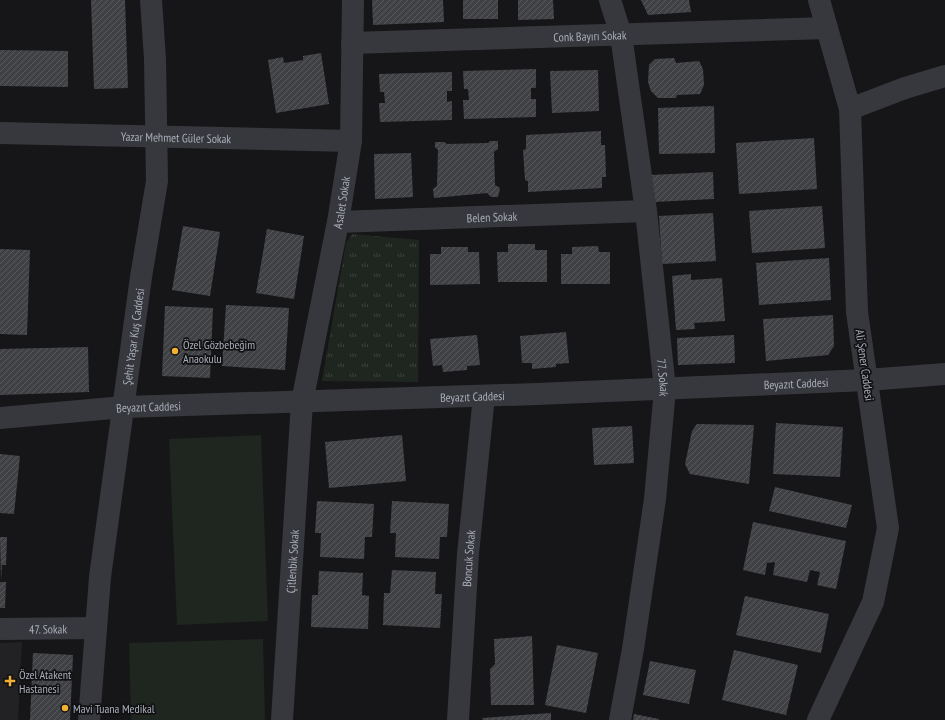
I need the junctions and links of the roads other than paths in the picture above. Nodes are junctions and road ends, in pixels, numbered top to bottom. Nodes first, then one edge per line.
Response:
1 (151, 0) edge
2 (353, 0) edge
3 (610, 0) edge
4 (819, 0) edge
5 (827, 28) junction
6 (621, 35) junction
7 (352, 43) junction
8 (945, 76) edge
9 (850, 109) junction
10 (0, 133) edge
11 (156, 136) junction
12 (351, 141) junction
13 (646, 210) junction
14 (338, 222) junction
15 (945, 374) edge
16 (867, 380) junction
17 (665, 389) junction
18 (484, 396) junction
19 (302, 402) junction
20 (124, 407) junction
21 (0, 418) edge
22 (96, 628) junction
23 (0, 629) edge
24 (89, 720) edge
25 (282, 720) edge
26 (458, 720) edge
27 (620, 720) edge
28 (818, 720) edge

1 - 11 street, Şehit Yaşar Kuş Caddesi
2 - 7 street, Asalet Sokak
3 - 6 street, 77. Sokak
4 - 5 street, Ali Şener Caddesi
5 - 6 street, Conk Bayırı Sokak
5 - 9 street, Ali Şener Caddesi
6 - 7 street, Conk Bayırı Sokak
6 - 13 street, 77. Sokak
7 - 12 street, Asalet Sokak
8 - 9 street
9 - 16 street, Ali Şener Caddesi
10 - 11 street, Yazar Mehmet Güler Sokak
11 - 12 street, Yazar Mehmet Güler Sokak
11 - 20 street, Şehit Yaşar Kuş Caddesi
12 - 14 street, Asalet Sokak
13 - 14 street, Belen Sokak
13 - 17 street, 77. Sokak
14 - 19 street, Asalet Sokak
15 - 16 street, Beyazıt Caddesi
16 - 17 street, Beyazıt Caddesi
16 - 28 street, Ali Şener Caddesi
17 - 18 street, Beyazıt Caddesi
17 - 27 street, 77. Sokak
18 - 19 street, Beyazıt Caddesi
18 - 26 street, Boncuk Sokak
19 - 20 street, Beyazıt Caddesi
19 - 25 street, Çitlenbik Sokak
20 - 21 street, Beyazıt Caddesi
20 - 22 street, Şehit Yaşar Kuş Caddesi
22 - 23 street, 47. Sokak
22 - 24 street, Şehit Yaşar Kuş Caddesi

